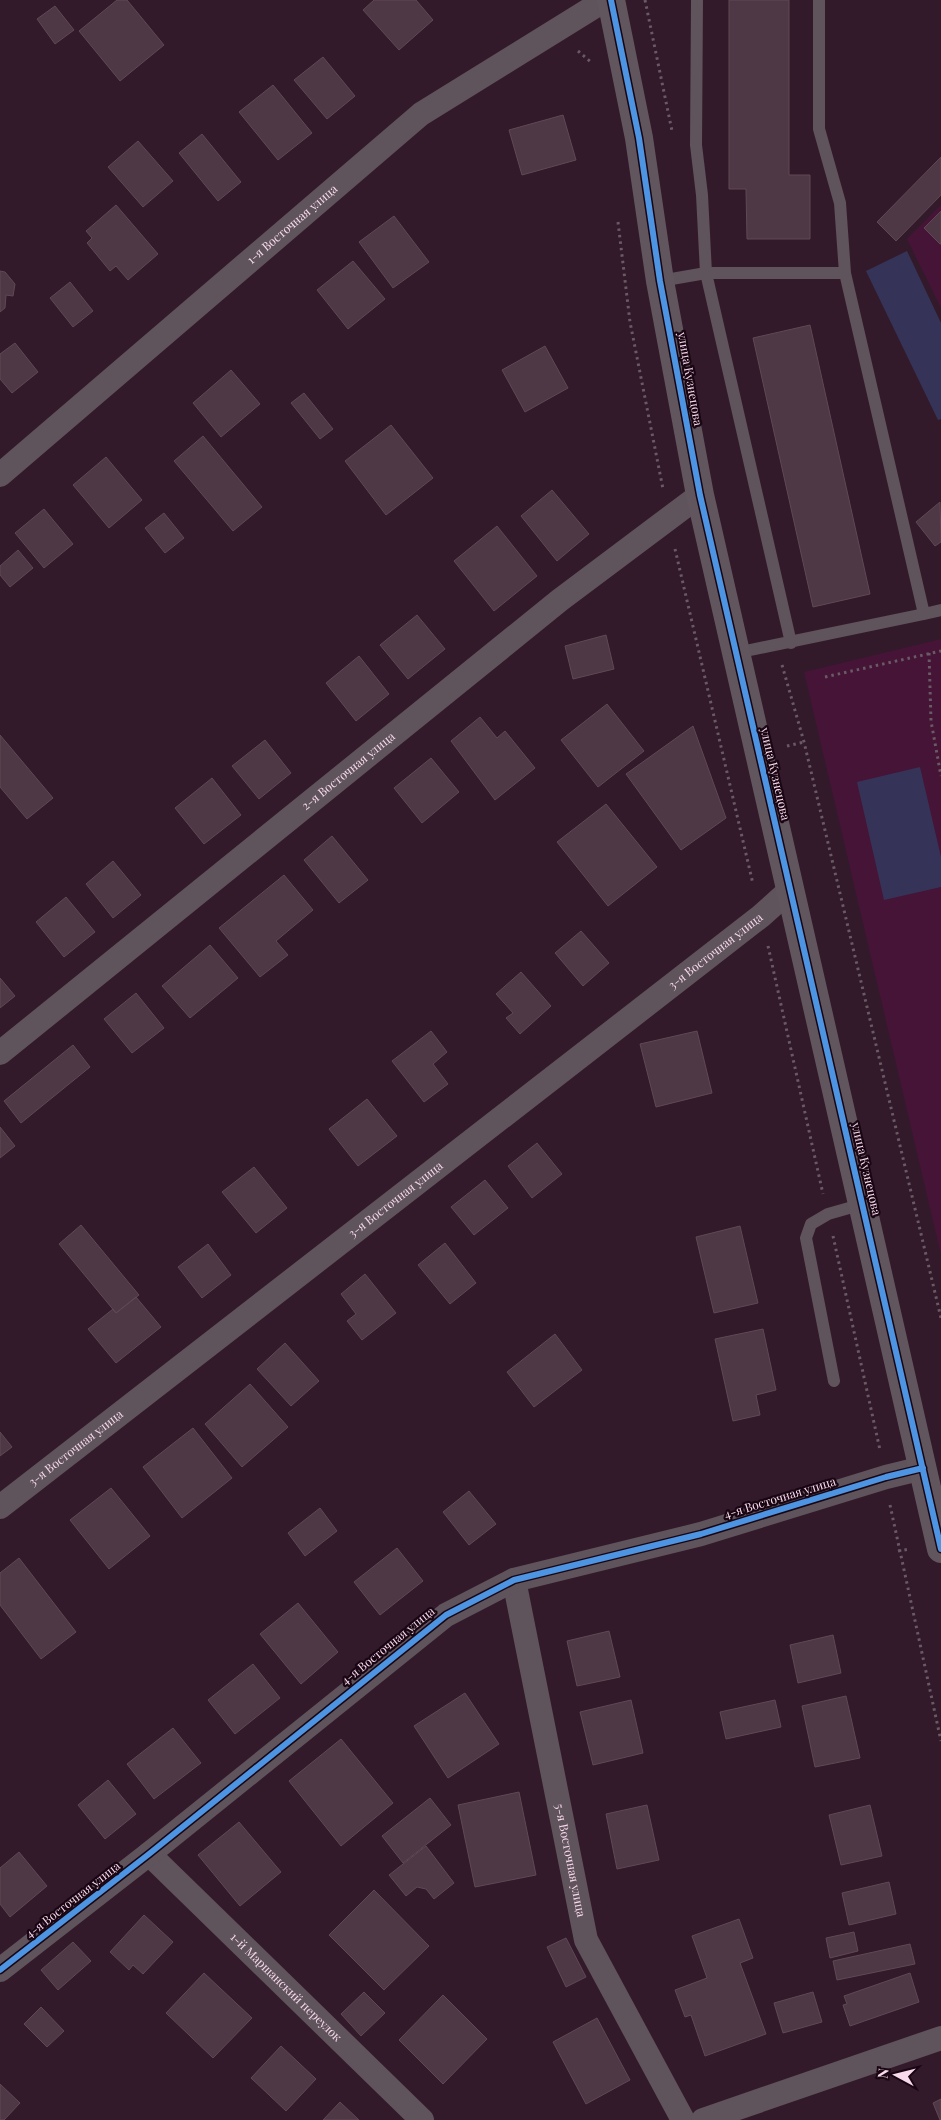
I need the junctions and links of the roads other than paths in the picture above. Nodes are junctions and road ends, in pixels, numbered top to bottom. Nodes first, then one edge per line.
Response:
1 (605, 0) edge
2 (611, 0) edge
3 (697, 0) edge
4 (819, 0) edge
5 (706, 273) junction
6 (845, 273) junction
7 (660, 281) junction
8 (0, 475) edge
9 (700, 495) junction
10 (941, 610) edge
11 (924, 614) junction
12 (790, 643) junction
13 (736, 653) junction
14 (790, 890) junction
15 (0, 1053) edge
16 (863, 1204) junction
17 (834, 1381) dead end
18 (923, 1468) junction
19 (0, 1507) edge
20 (938, 1515) edge
21 (941, 1549) edge
22 (514, 1580) junction
23 (149, 1854) junction
24 (0, 1970) edge
25 (941, 2038) edge
26 (422, 2120) edge
27 (683, 2120) edge
28 (704, 2120) edge

1 - 8 street, 1-я Восточная улица
2 - 7 street, улица Кузнецова
3 - 5 lane
4 - 6 lane
5 - 6 lane
5 - 7 lane
5 - 12 lane
6 - 11 lane
7 - 9 street, улица Кузнецова
9 - 13 street, улица Кузнецова
9 - 15 street, 2-я Восточная улица
10 - 11 lane
11 - 12 lane
12 - 13 lane
13 - 14 street, улица Кузнецова
14 - 16 street, улица Кузнецова
14 - 19 street, 3-я Восточная улица
16 - 17 lane
16 - 18 street, улица Кузнецова
18 - 20 street, улица Кузнецова
18 - 22 street, 4-я Восточная улица
20 - 21 street, улица Кузнецова
22 - 23 street, 4-я Восточная улица
22 - 27 street, 5-я Восточная улица
23 - 24 street, 4-я Восточная улица
23 - 26 street, 1-й Маршанский переулок
25 - 28 street

